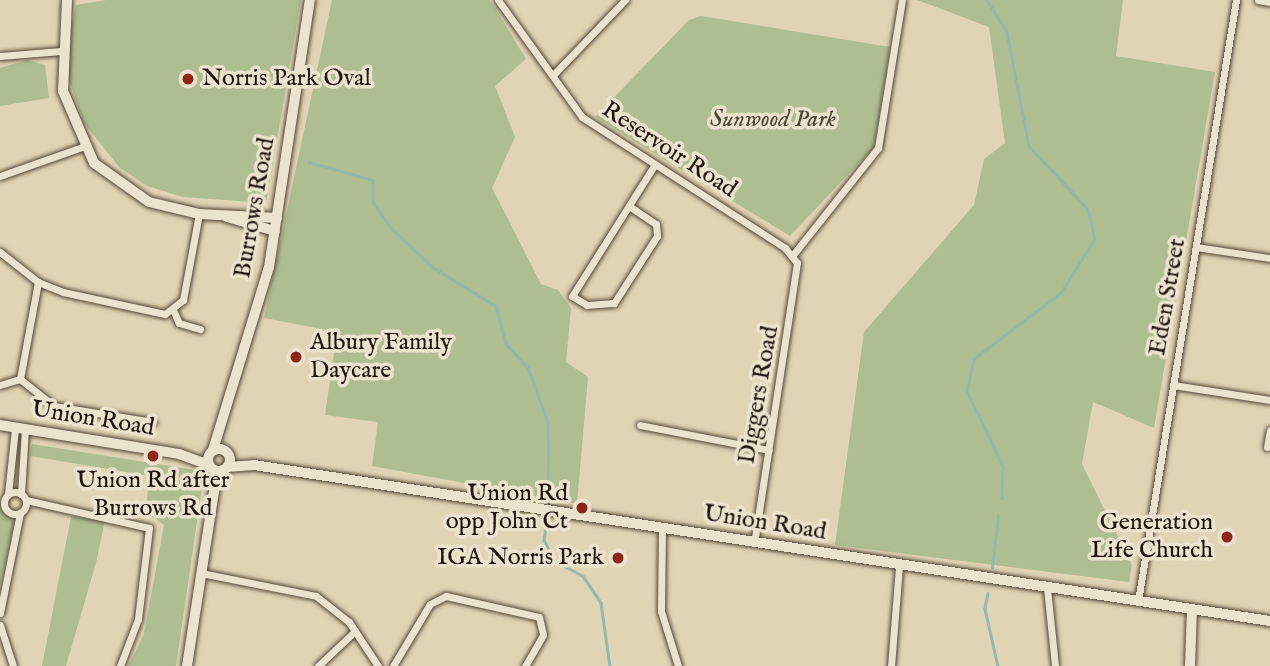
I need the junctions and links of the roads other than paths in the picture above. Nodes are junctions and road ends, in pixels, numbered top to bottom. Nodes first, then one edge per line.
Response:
1 (67, 0) edge
2 (310, 0) edge
3 (498, 0) edge
4 (625, 0) edge
5 (902, 0) edge
6 (1236, 0) edge
7 (1258, 0) edge
8 (1270, 2) edge
9 (61, 51) junction
10 (0, 56) edge
11 (554, 74) junction
12 (82, 147) junction
13 (654, 166) junction
14 (0, 176) edge
15 (629, 206) junction
16 (199, 214) junction
17 (227, 217) junction
18 (277, 218) junction
19 (275, 231) junction
20 (1196, 247) junction
21 (0, 252) edge
22 (792, 256) junction
23 (1270, 258) edge
24 (38, 282) junction
25 (174, 312) junction
26 (201, 330) dead end
27 (20, 379) junction
28 (0, 385) edge
29 (1173, 385) junction
30 (1270, 400) edge
31 (225, 419) junction
32 (153, 422) dead end
33 (0, 425) edge
34 (640, 425) dead end
35 (20, 428) junction
36 (1270, 430) edge
37 (1267, 447) dead end
38 (769, 450) junction
39 (212, 451) junction
40 (178, 454) junction
41 (221, 463) junction
42 (23, 497) junction
43 (4, 503) edge
44 (41, 505) junction
45 (22, 512) junction
46 (663, 528) junction
47 (13, 529) junction
48 (754, 543) junction
49 (899, 566) junction
50 (201, 573) junction
51 (1047, 588) junction
52 (1, 598) edge
53 (1138, 601) junction
54 (1192, 609) junction
55 (0, 614) edge
56 (1270, 621) edge
57 (0, 625) edge
58 (355, 631) junction
59 (13, 666) edge
60 (120, 666) edge
61 (187, 666) edge
62 (318, 666) edge
63 (378, 666) edge
64 (393, 666) edge
65 (526, 666) edge
66 (678, 666) edge
67 (891, 666) edge
68 (1055, 666) edge
69 (1190, 666) edge

1 - 9 main road
2 - 18 main road, Burrows Road
3 - 11 street, Reservoir Road
4 - 11 street
5 - 22 street
6 - 20 street, Eden Street
7 - 8 street
9 - 10 street
9 - 12 main road
11 - 13 street, Reservoir Road
12 - 14 street
12 - 16 main road
13 - 15 street
13 - 22 street, Reservoir Road
15 - 15 street
16 - 17 main road
16 - 25 street
17 - 18 main road
17 - 19 main road
18 - 19 main road, Burrows Road
19 - 31 main road, Burrows Road
20 - 23 street
20 - 29 street, Eden Street
21 - 24 street
22 - 38 street, Diggers Road
24 - 25 street
24 - 27 street
25 - 26 street
27 - 28 street
27 - 32 street
29 - 30 street
29 - 53 street, Eden Street
31 - 39 main road, Burrows Road
31 - 41 main road, Burrows Road
33 - 35 main road, Union Road
34 - 38 street
35 - 40 main road, Union Road
35 - 42 street
35 - 43 street
36 - 37 street
38 - 48 street, Diggers Road
39 - 40 main road, Union Road
39 - 41 main road, Union Road
40 - 41 main road, Union Road
41 - 46 main road, Union Road
41 - 50 main road, Burrows Road
42 - 43 street
42 - 44 street
42 - 45 street
43 - 45 street
43 - 47 street
44 - 45 street
44 - 60 street
45 - 47 street
46 - 48 main road, Union Road
46 - 66 street
47 - 52 street
48 - 49 main road, Union Road
49 - 51 main road, Union Road
49 - 67 street
50 - 58 street
50 - 61 main road, Burrows Road
51 - 53 main road, Union Road
51 - 68 street
52 - 55 street
53 - 54 main road, Union Road
54 - 56 main road, Union Road
54 - 69 main road
57 - 59 street
58 - 62 street
58 - 63 street
64 - 65 street

